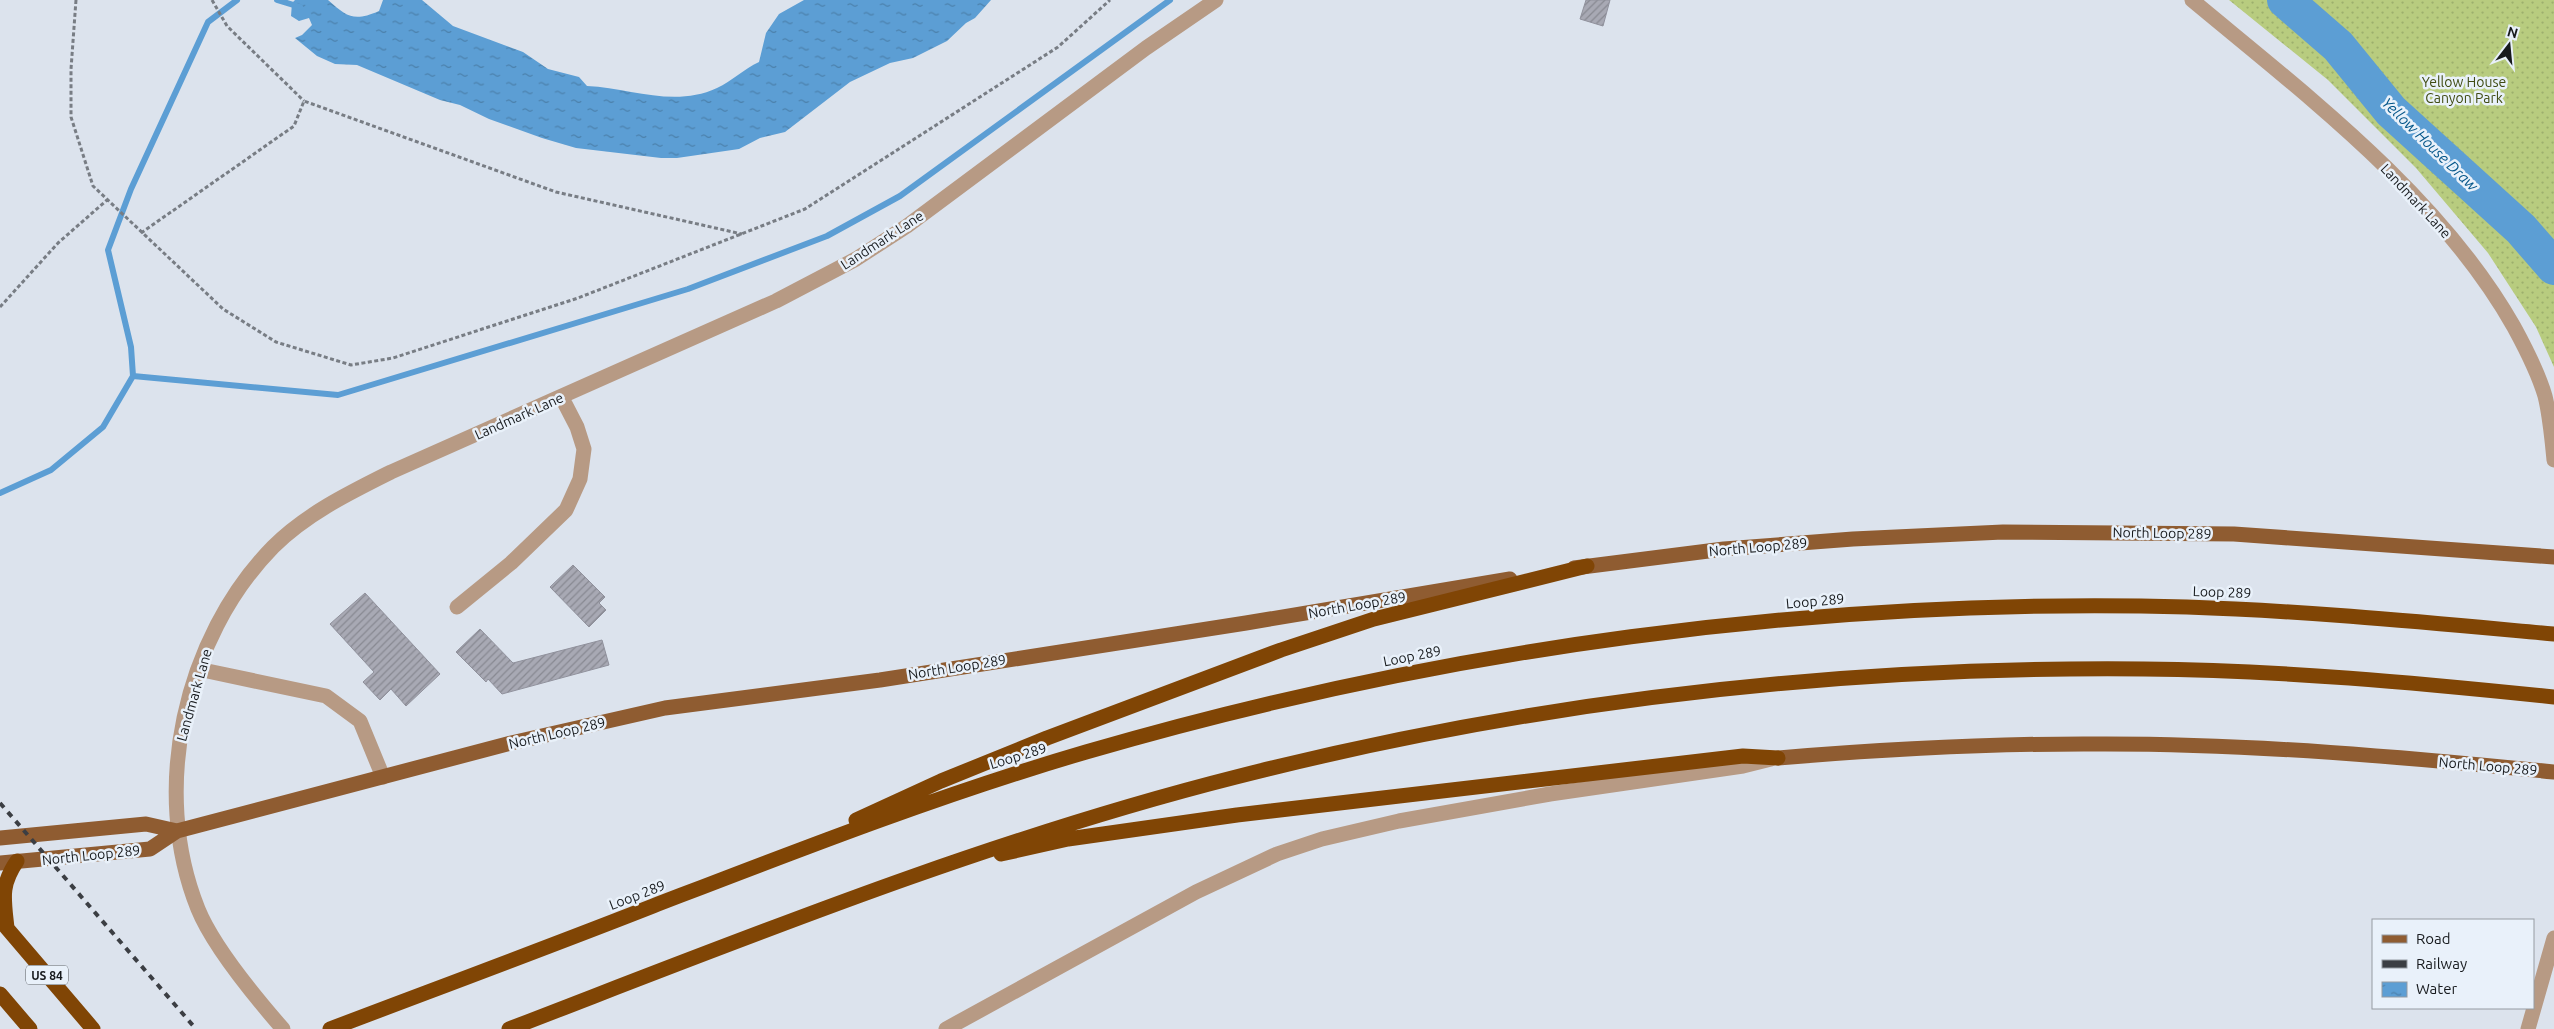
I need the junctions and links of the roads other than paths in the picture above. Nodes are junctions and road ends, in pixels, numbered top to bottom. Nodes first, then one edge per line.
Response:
1 (1216, 0) edge
2 (2192, 0) edge
3 (562, 398) junction
4 (2554, 460) edge
5 (2554, 557) edge
6 (1587, 566) junction
7 (457, 607) dead end
8 (2554, 634) edge
9 (198, 669) junction
10 (2554, 697) edge
11 (1778, 758) junction
12 (2553, 773) edge
13 (383, 777) junction
14 (177, 831) junction
15 (0, 838) edge
16 (17, 862) junction
17 (0, 863) edge
18 (748, 869) junction
19 (917, 874) junction
20 (3, 924) edge
21 (2554, 938) edge
22 (0, 994) edge
23 (2534, 1008) edge
24 (2534, 1009) edge
25 (30, 1029) edge
26 (93, 1029) edge
27 (283, 1029) edge
28 (330, 1029) edge
29 (509, 1029) edge
30 (946, 1029) edge
31 (2528, 1029) edge

1 - 3 street, Landmark Lane
2 - 4 street, Landmark Lane
3 - 7 street
3 - 9 street, Landmark Lane
5 - 6 main road, North Loop 289
6 - 13 main road, North Loop 289
6 - 18 highway
8 - 18 highway, Loop 289
9 - 13 street
9 - 14 street, Landmark Lane
10 - 19 highway
11 - 12 main road, North Loop 289
11 - 19 highway
11 - 30 street, North Loop 289
13 - 14 main road, North Loop 289
14 - 15 main road, North Loop 289
14 - 16 main road, North Loop 289
14 - 27 street, Landmark Lane
16 - 17 main road, North Loop 289
16 - 20 highway
18 - 28 highway, Loop 289
19 - 29 highway
20 - 26 highway, US 84
21 - 23 street
22 - 25 highway
24 - 31 street

